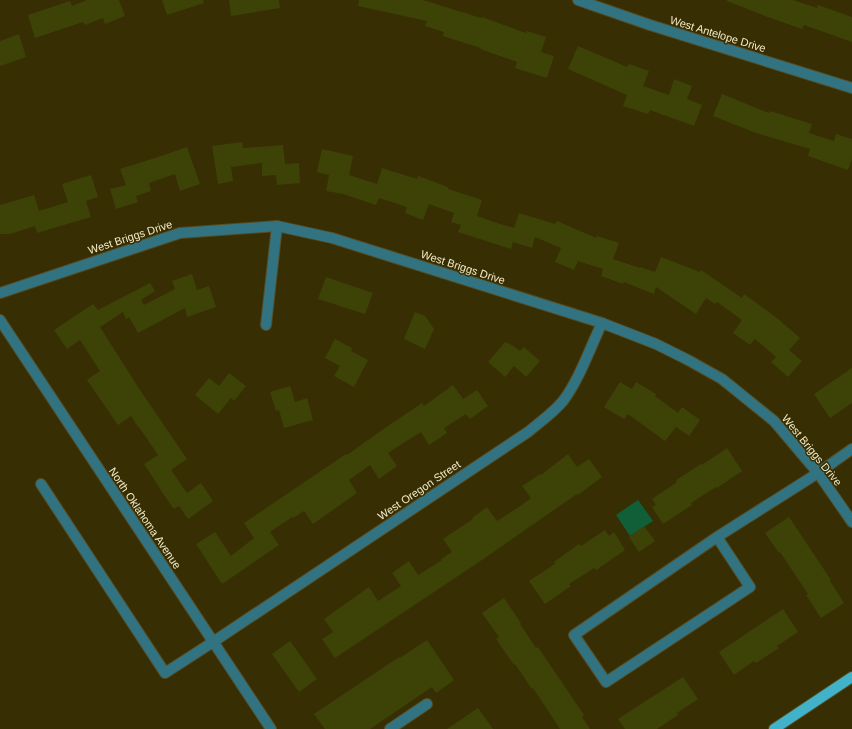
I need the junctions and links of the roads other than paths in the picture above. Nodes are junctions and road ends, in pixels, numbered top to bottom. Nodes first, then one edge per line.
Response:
1 (578, 0) edge
2 (852, 88) edge
3 (278, 226) junction
4 (0, 293) edge
5 (0, 320) edge
6 (602, 323) junction
7 (266, 325) dead end
8 (852, 450) edge
9 (818, 473) junction
10 (40, 484) dead end
11 (852, 522) edge
12 (717, 537) junction
13 (213, 642) junction
14 (852, 677) edge
15 (427, 704) dead end
16 (270, 729) edge
17 (390, 729) edge
18 (774, 729) edge

1 - 2 street, West Antelope Drive
3 - 4 street, West Briggs Drive
3 - 6 street, West Briggs Drive
3 - 7 street
5 - 13 street, North Oklahoma Avenue
6 - 9 street, West Briggs Drive
6 - 13 street, West Oregon Street
8 - 9 street
9 - 11 street, West Briggs Drive
9 - 12 street
10 - 13 street, West Oregon Street
12 - 12 street
13 - 16 street, North Oklahoma Avenue
14 - 18 main road
15 - 17 street

